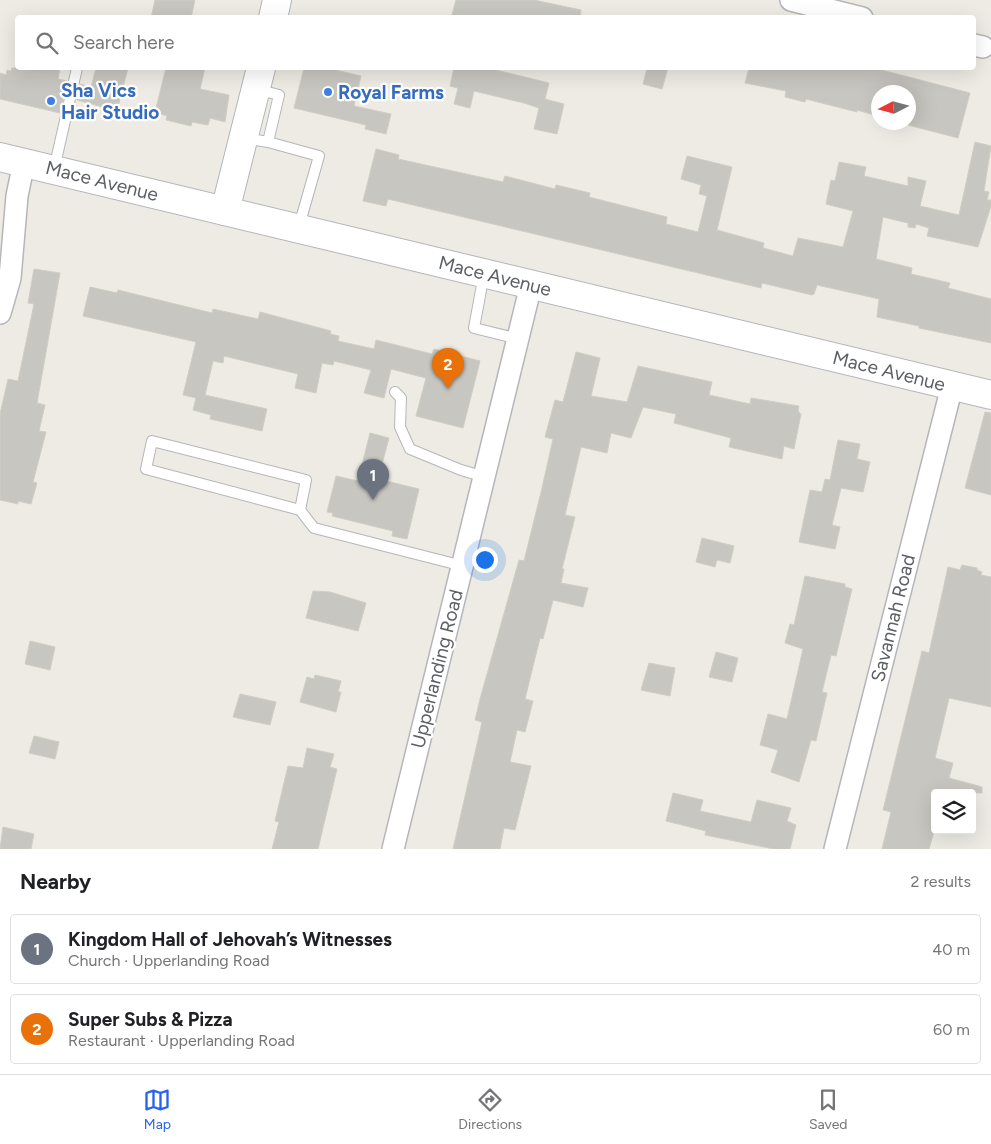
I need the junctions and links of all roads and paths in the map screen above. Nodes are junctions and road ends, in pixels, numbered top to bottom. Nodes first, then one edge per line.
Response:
1 (277, 0) edge
2 (791, 0) edge
3 (274, 15) edge
4 (850, 15) edge
5 (77, 70) edge
6 (258, 78) edge
7 (256, 140) junction
8 (12, 160) edge
9 (54, 170) junction
10 (225, 211) junction
11 (298, 228) junction
12 (485, 274) junction
13 (531, 285) junction
14 (0, 313) edge
15 (519, 339) junction
16 (952, 386) junction
17 (395, 392) dead end
18 (991, 395) edge
19 (485, 477) junction
20 (300, 510) junction
21 (463, 566) junction
22 (393, 849) edge
23 (835, 849) edge

1 - 3 main road
2 - 4 street
5 - 9 lane
6 - 7 main road
7 - 10 main road
7 - 11 lane
8 - 9 main road, Mace Avenue
8 - 14 street
9 - 10 main road, Mace Avenue
10 - 11 main road, Mace Avenue
11 - 12 main road, Mace Avenue
12 - 13 main road, Mace Avenue
12 - 15 lane
13 - 15 street, Upperlanding Road
13 - 16 main road, Mace Avenue
15 - 19 street, Upperlanding Road
16 - 18 main road, Mace Avenue
16 - 23 street, Savannah Road
17 - 19 lane
19 - 21 street, Upperlanding Road
20 - 20 lane
20 - 21 lane
21 - 22 street, Upperlanding Road

